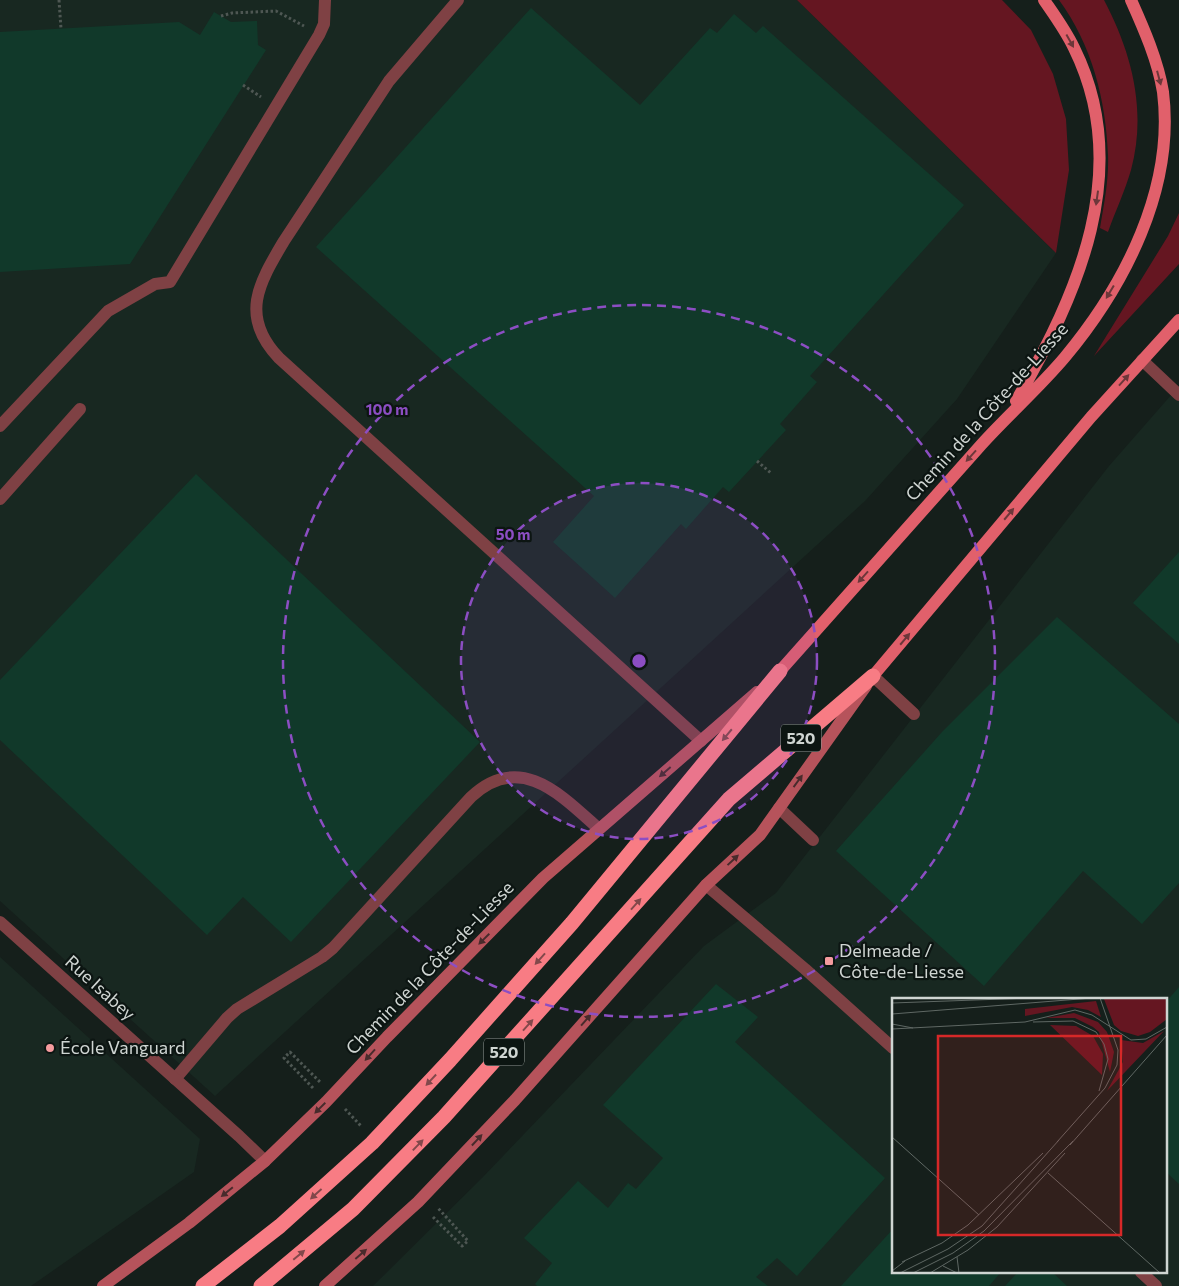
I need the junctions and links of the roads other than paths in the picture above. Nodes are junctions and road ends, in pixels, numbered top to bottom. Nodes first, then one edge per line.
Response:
1 (324, 0) edge
2 (458, 0) edge
3 (1044, 0) edge
4 (1131, 0) edge
5 (1179, 320) edge
6 (1142, 360) junction
7 (1179, 395) edge
8 (80, 409) dead end
9 (1004, 420) junction
10 (0, 426) edge
11 (0, 499) edge
12 (780, 671) junction
13 (873, 676) junction
14 (914, 714) dead end
15 (701, 741) junction
16 (779, 808) junction
17 (599, 829) junction
18 (813, 840) dead end
19 (706, 886) junction
20 (0, 922) edge
21 (892, 1047) edge
22 (175, 1079) junction
23 (265, 1161) junction
24 (1143, 1274) edge
25 (103, 1286) edge
26 (202, 1286) edge
27 (261, 1286) edge
28 (324, 1286) edge
29 (1156, 1286) edge

1 - 10 street
2 - 15 street
3 -> 9 main road
4 -> 9 main road, Chemin de la Côte-de-Liesse
5 - 6 main road
6 - 7 street
13 -> 6 main road
8 - 11 street
9 -> 12 main road, Chemin de la Côte-de-Liesse
12 - 15 main road, Chemin de la Côte-de-Liesse
12 -> 26 highway, Chemin de la Côte-de-Liesse / 520
13 - 14 street
16 -> 13 main road
27 -> 13 highway, 520
15 -> 17 main road, Chemin de la Côte-de-Liesse
16 - 18 street
19 -> 16 main road
17 - 22 street
17 -> 23 main road, Chemin de la Côte-de-Liesse
19 - 21 street
28 -> 19 main road
20 - 22 street, Rue Isabey
22 - 23 street, Rue Isabey
23 -> 25 main road, Chemin de la Côte-de-Liesse
24 - 29 street

